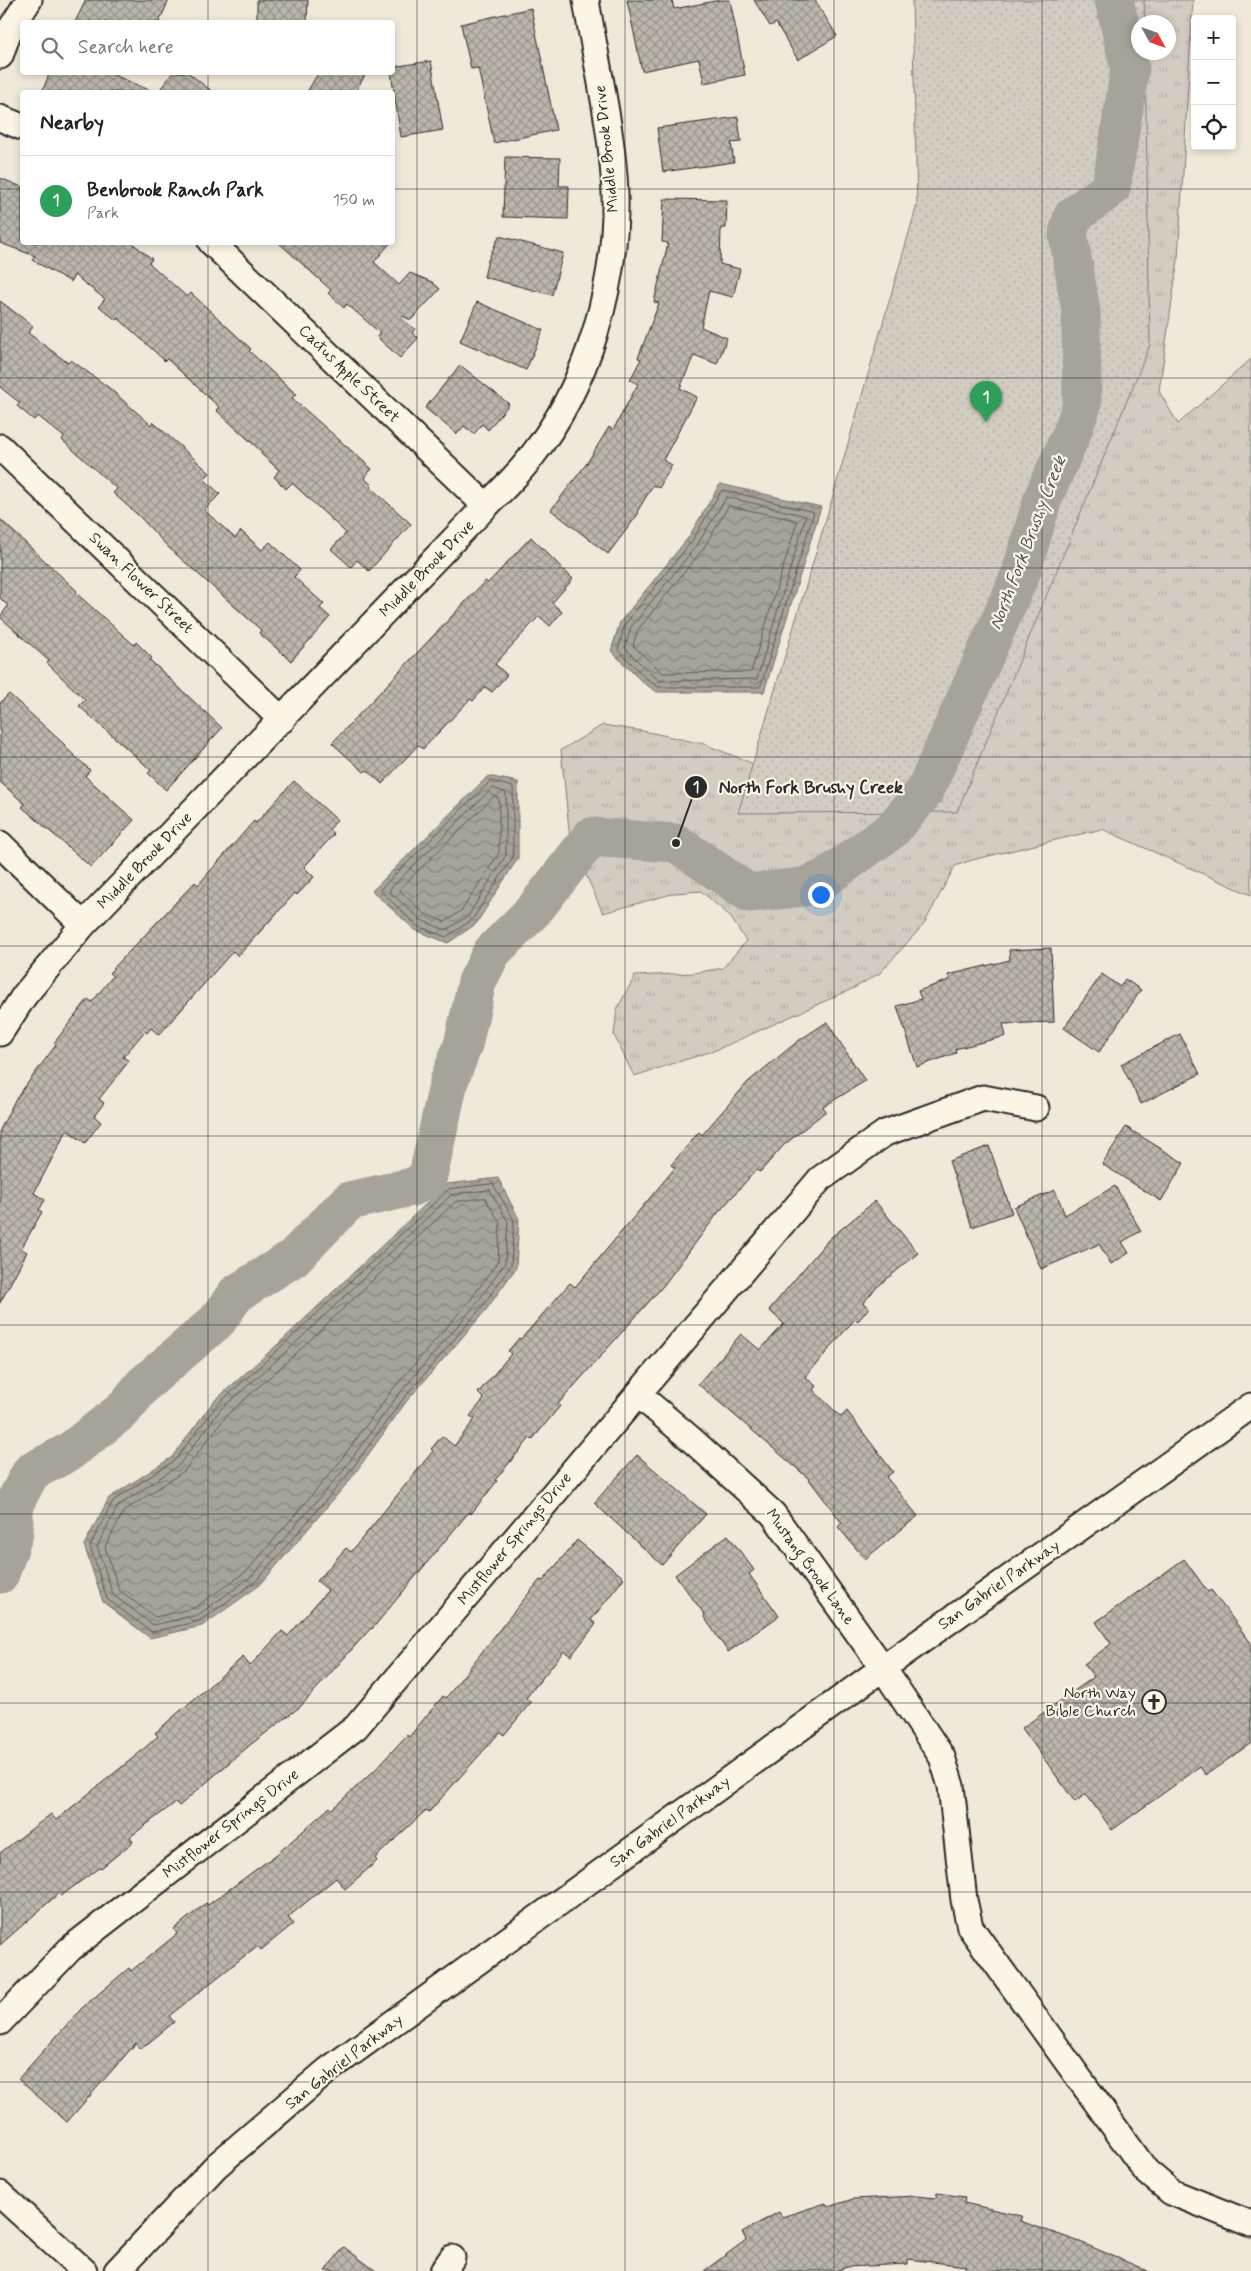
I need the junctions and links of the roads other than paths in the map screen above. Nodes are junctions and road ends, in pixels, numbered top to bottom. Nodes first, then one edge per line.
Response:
1 (29, 0) edge
2 (586, 0) edge
3 (0, 56) edge
4 (0, 118) edge
5 (20, 126) edge
6 (214, 245) edge
7 (0, 447) edge
8 (486, 506) junction
9 (282, 720) junction
10 (0, 844) edge
11 (83, 925) junction
12 (0, 1033) edge
13 (1036, 1108) dead end
14 (639, 1395) junction
15 (1251, 1406) edge
16 (883, 1668) junction
17 (0, 2022) edge
18 (0, 2194) edge
19 (1251, 2224) edge
20 (84, 2271) edge
21 (117, 2271) edge

1 - 3 street
2 - 8 street, Middle Brook Drive
4 - 5 street
6 - 8 street, Cactus Apple Street
7 - 9 street, Swan Flower Street
8 - 9 street, Middle Brook Drive
9 - 11 street, Middle Brook Drive
10 - 11 street
11 - 12 street, Middle Brook Drive
13 - 14 street, Mistflower Springs Drive
14 - 16 street, Mustang Brook Lane
14 - 17 street, Mistflower Springs Drive
15 - 16 street, San Gabriel Parkway
16 - 19 street, Mustang Brook Lane
16 - 21 street, San Gabriel Parkway
18 - 20 street

